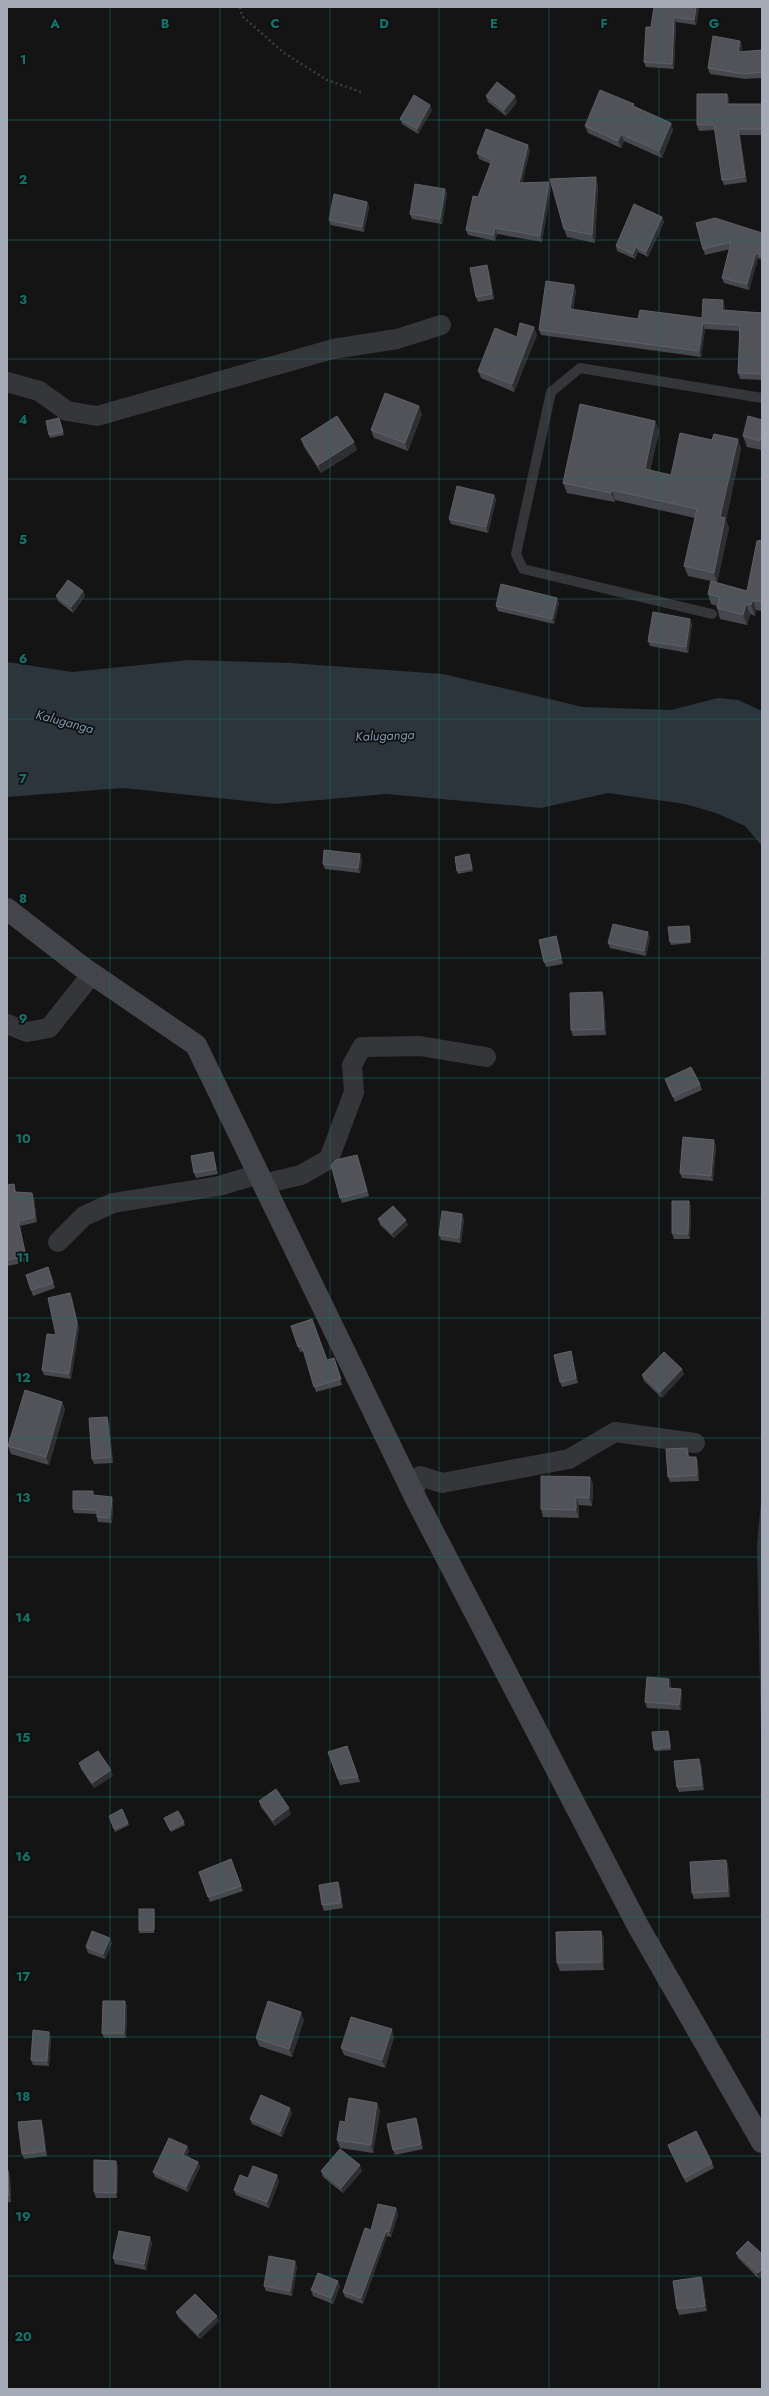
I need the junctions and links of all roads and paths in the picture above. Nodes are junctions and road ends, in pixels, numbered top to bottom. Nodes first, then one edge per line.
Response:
1 (240, 7) edge
2 (360, 92) dead end
3 (441, 325) dead end
4 (7, 382) edge
5 (762, 398) edge
6 (712, 614) dead end
7 (7, 909) edge
8 (92, 974) junction
9 (7, 1024) edge
10 (486, 1057) dead end
11 (261, 1179) junction
12 (58, 1242) dead end
13 (694, 1443) dead end
14 (413, 1492) junction
15 (762, 2142) edge

1 - 2 path
3 - 4 street
5 - 6 lane
7 - 8 street
8 - 9 street
8 - 11 street
10 - 11 street
11 - 12 street
11 - 14 street
13 - 14 street
14 - 15 street

